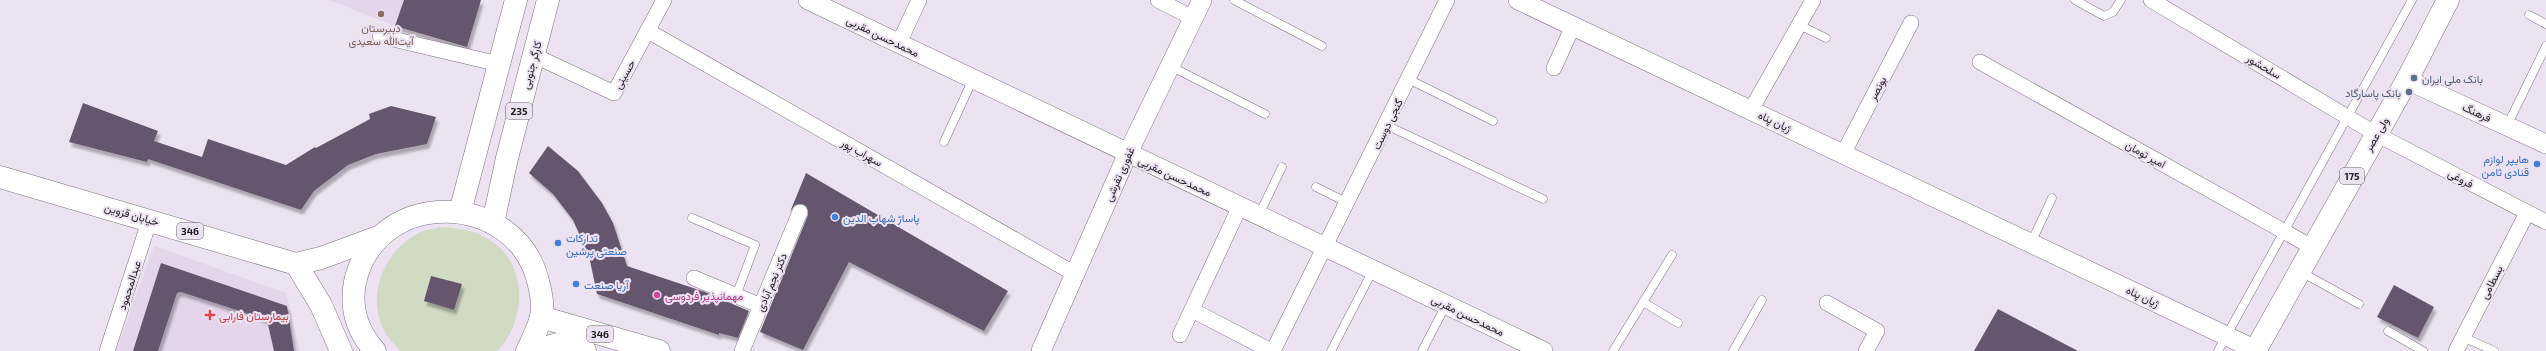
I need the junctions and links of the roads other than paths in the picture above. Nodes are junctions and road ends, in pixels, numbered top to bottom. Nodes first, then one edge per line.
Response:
1 (516, 0) edge
2 (548, 0) edge
3 (664, 0) edge
4 (808, 0) edge
5 (919, 0) edge
6 (1158, 0) edge
7 (1202, 0) edge
8 (1234, 0) edge
9 (1448, 0) edge
10 (1518, 0) edge
11 (1814, 0) edge
12 (2075, 0) edge
13 (2121, 0) edge
14 (2151, 0) edge
15 (2412, 0) edge
16 (2448, 0) edge
17 (2529, 15) dead end
18 (1193, 18) junction
19 (1911, 23) dead end
20 (2546, 24) edge
21 (1799, 25) junction
22 (1573, 26) junction
23 (648, 32) junction
24 (380, 36) dead end
25 (1826, 38) dead end
26 (899, 43) junction
27 (1322, 46) dead end
28 (2546, 46) edge
29 (533, 55) junction
30 (1980, 62) dead end
31 (499, 64) junction
32 (1170, 66) junction
33 (1554, 68) dead end
34 (973, 79) junction
35 (1408, 80) junction
36 (2407, 80) junction
37 (1751, 110) junction
38 (1265, 114) dead end
39 (2347, 115) junction
40 (1494, 121) dead end
41 (1386, 125) junction
42 (2507, 126) junction
43 (2376, 134) junction
44 (944, 142) dead end
45 (2546, 144) edge
46 (1128, 153) junction
47 (1842, 154) junction
48 (1282, 167) dead end
49 (0, 177) edge
50 (1316, 187) dead end
51 (2052, 198) dead end
52 (1543, 199) dead end
53 (1348, 203) junction
54 (1240, 206) junction
55 (460, 212) junction
56 (800, 212) dead end
57 (2527, 213) junction
58 (1259, 215) junction
59 (692, 218) dead end
60 (150, 219) junction
61 (2546, 222) edge
62 (493, 223) junction
63 (2284, 230) junction
64 (378, 237) junction
65 (2031, 243) junction
66 (2312, 247) junction
67 (1326, 248) junction
68 (1672, 255) dead end
69 (296, 264) junction
70 (1373, 270) junction
71 (2299, 270) junction
72 (1075, 274) junction
73 (694, 278) dead end
74 (736, 296) junction
75 (1762, 300) dead end
76 (1643, 302) junction
77 (1827, 303) dead end
78 (2359, 304) dead end
79 (1446, 305) junction
80 (761, 306) junction
81 (1192, 310) junction
82 (541, 317) junction
83 (1678, 323) dead end
84 (2388, 331) dead end
85 (1180, 335) dead end
86 (2463, 337) junction
87 (2222, 343) edge
88 (2256, 350) edge
89 (107, 351) edge
90 (341, 351) edge
91 (375, 351) edge
92 (527, 351) edge
93 (536, 351) edge
94 (585, 351) edge
95 (659, 351) edge
96 (742, 351) edge
97 (1041, 351) edge
98 (1272, 351) edge
99 (1331, 351) edge
100 (1422, 351) edge
101 (1543, 351) edge
102 (1613, 351) edge
103 (1733, 351) edge
104 (1866, 351) edge
105 (2423, 351) edge
106 (2456, 351) edge
107 (2494, 351) edge

1 - 31 main road
2 - 29 main road, کارگر جنوبی / 235
3 - 23 street, حسینی
4 - 26 street, محمدحسن مقربی
5 - 26 street
6 - 18 street
7 - 18 street, غفوری تفرشی
8 - 27 lane
9 - 35 street, گنجی دوست
10 - 22 street, ژیان پناه
11 - 21 street
12 - 13 lane
14 - 39 street, سلحشور
15 - 39 lane
16 - 36 main road, ولی عصر / 175
17 - 20 lane
18 - 32 street, غفوری تفرشی
19 - 47 street, بونصر
21 - 25 lane
21 - 37 street
22 - 33 street
22 - 37 street, ژیان پناه
23 - 29 street, حسینی
23 - 72 street, سهراب پور
24 - 31 street
26 - 34 street, محمدحسن مقربی
28 - 42 lane
29 - 62 main road, کارگر جنوبی / 235
30 - 63 street, امیر تومان
31 - 55 main road
32 - 38 lane
32 - 46 street, غفوری تفرشی
34 - 44 lane
34 - 46 street, محمدحسن مقربی
35 - 40 lane
35 - 41 street, گنجی دوست
36 - 42 street, فرهنگ
36 - 43 main road, ولی عصر / 175
37 - 47 street, ژیان پناه
39 - 43 street, سلحشور
39 - 63 lane
41 - 52 lane
41 - 53 street, گنجی دوست
42 - 45 street, فرهنگ
43 - 57 street, فروغی
43 - 66 main road, ولی عصر / 175
46 - 54 street, محمدحسن مقربی
46 - 72 street, غفوری تفرشی
47 - 65 street, ژیان پناه
48 - 58 lane
49 - 60 main road, خیابان قزوین / 346
50 - 53 lane
51 - 65 lane
53 - 67 street, گنجی دوست
54 - 58 street, محمدحسن مقربی
54 - 81 street
55 - 62 main road
55 - 64 main road
56 - 80 street, دکتر نجم آبادی
57 - 61 street, فروغی
57 - 86 street, بسطامی
58 - 67 street, محمدحسن مقربی
59 - 74 lane
60 - 69 main road, خیابان قزوین / 346
60 - 89 street, عبدالمحمود
62 - 82 main road
63 - 66 street, امیر تومان
63 - 87 lane
64 - 69 main road
64 - 91 main road
65 - 87 street, ژیان پناه
66 - 71 main road, ولی عصر / 175
67 - 70 street, محمدحسن مقربی
67 - 98 street, گنجی دوست
68 - 76 lane
69 - 90 main road
70 - 79 street, محمدحسن مقربی
70 - 99 lane
71 - 78 lane
71 - 88 main road, ولی عصر / 175
72 - 97 street, غفوری تفرشی
73 - 74 street
74 - 80 street
75 - 103 lane
76 - 83 lane
76 - 102 lane
77 - 104 street
79 - 100 lane
79 - 101 street, محمدحسن مقربی
80 - 96 street, دکتر نجم آبادی
81 - 85 street
81 - 98 street
82 - 92 main road
82 - 95 main road, 346
84 - 105 lane
86 - 106 street, بسطامی
86 - 107 lane
87 - 88 street, ژیان پناه
93 - 94 main road, 346

